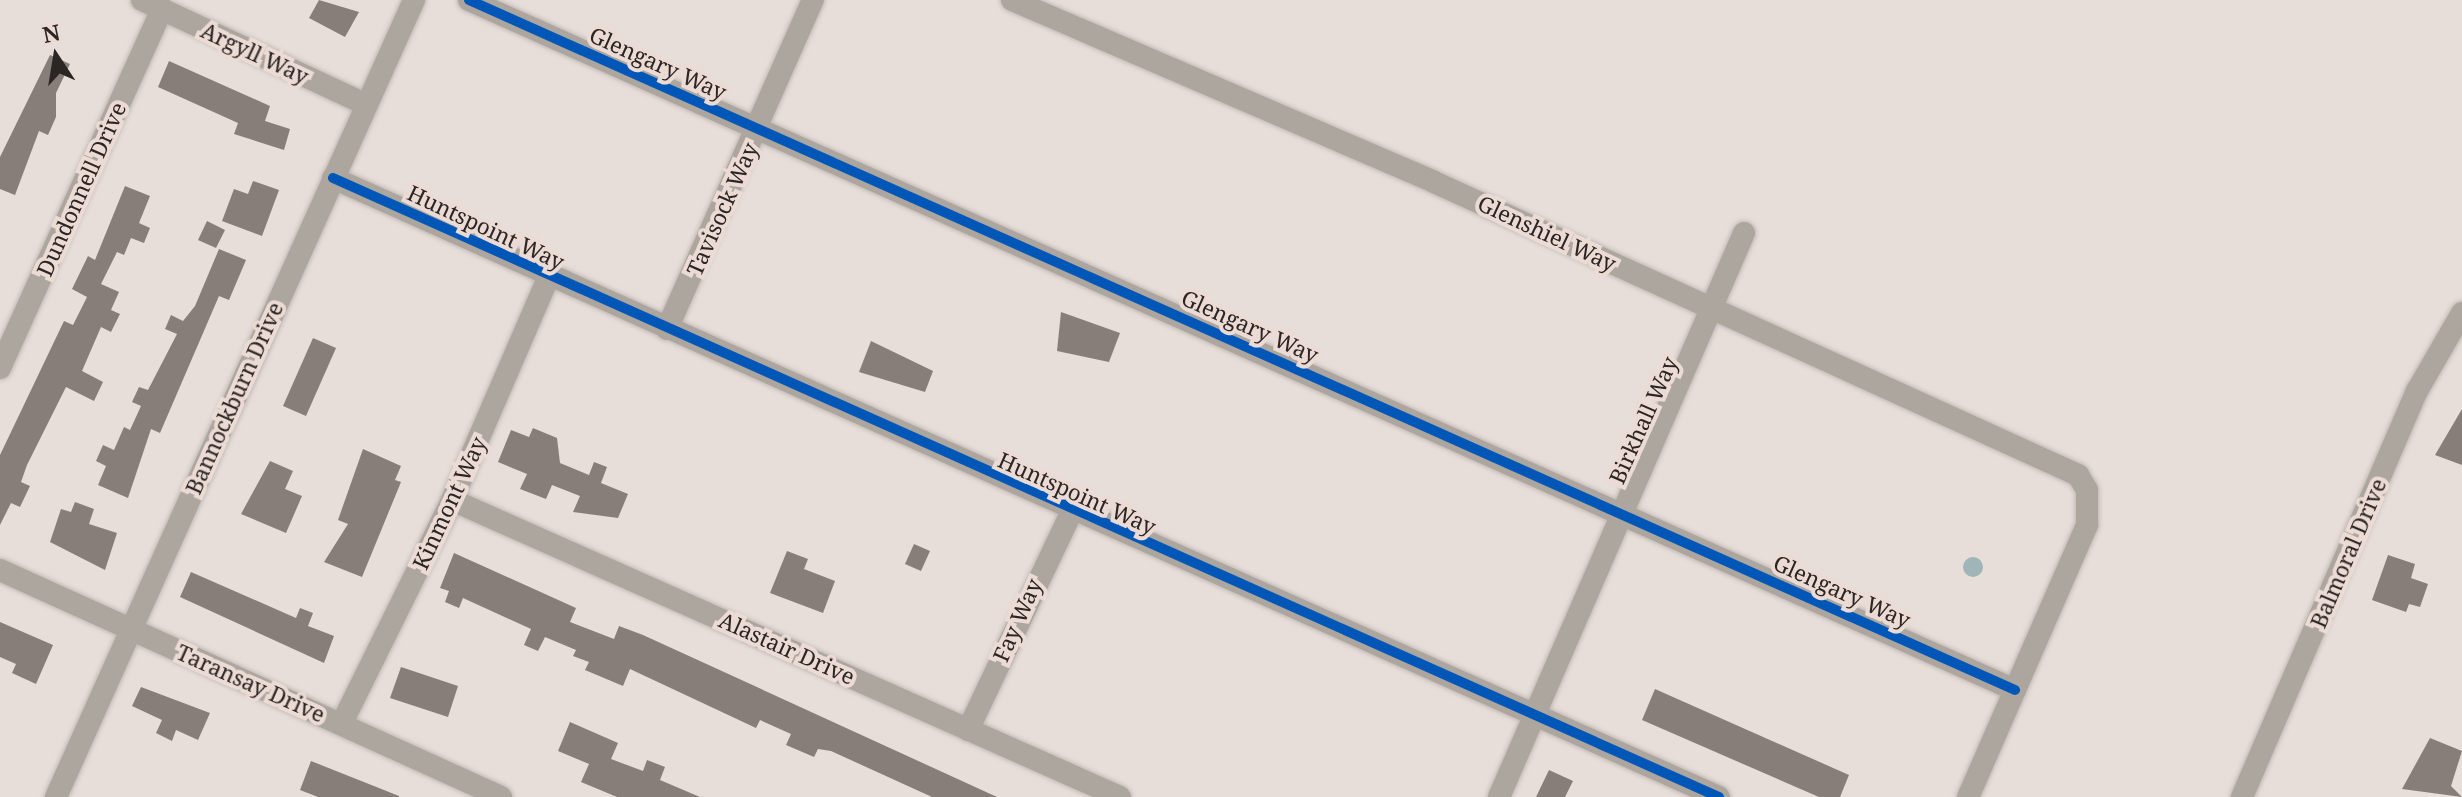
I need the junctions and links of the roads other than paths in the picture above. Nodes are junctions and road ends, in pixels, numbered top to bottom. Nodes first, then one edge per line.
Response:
1 (414, 0) edge
2 (469, 0) edge
3 (813, 0) edge
4 (1012, 0) edge
5 (152, 5) edge
6 (367, 105) junction
7 (758, 130) junction
8 (333, 178) junction
9 (1744, 233) dead end
10 (548, 278) junction
11 (1713, 309) junction
12 (2462, 313) edge
13 (667, 329) junction
14 (0, 368) edge
15 (452, 500) junction
16 (1071, 513) junction
17 (1623, 515) junction
18 (0, 570) edge
19 (130, 628) junction
20 (2015, 690) junction
21 (1536, 714) junction
22 (342, 723) junction
23 (968, 730) junction
24 (56, 797) edge
25 (501, 797) edge
26 (1120, 797) edge
27 (1499, 797) edge
28 (1719, 797) edge
29 (1968, 797) edge
30 (2242, 797) edge

1 - 6 street, Bannockburn Drive
2 - 7 street, Glengary Way
3 - 7 street, Tavisock Way
4 - 11 street, Glenshiel Way
5 - 6 street, Argyll Way
5 - 14 street, Dundonnell Drive
6 - 8 street, Bannockburn Drive
7 - 13 street, Tavisock Way
7 - 17 street, Glengary Way
8 - 10 street, Huntspoint Way
8 - 19 street, Bannockburn Drive
9 - 11 street, Birkhall Way
10 - 13 street, Huntspoint Way
10 - 15 street, Kinmont Way
11 - 17 street, Birkhall Way
11 - 20 street, Glenshiel Way
12 - 30 street, Balmoral Drive
13 - 16 street, Huntspoint Way
15 - 22 street, Kinmont Way
15 - 23 street, Alastair Drive
16 - 21 street, Huntspoint Way
16 - 23 street, Fay Way
17 - 20 street, Glengary Way
17 - 21 street, Birkhall Way
18 - 19 street, Taransay Drive
19 - 22 street, Taransay Drive
19 - 24 street, Bannockburn Drive
20 - 29 street
21 - 27 street, Birkhall Way
21 - 28 street, Huntspoint Way
22 - 25 street, Taransay Drive
23 - 26 street, Alastair Drive

